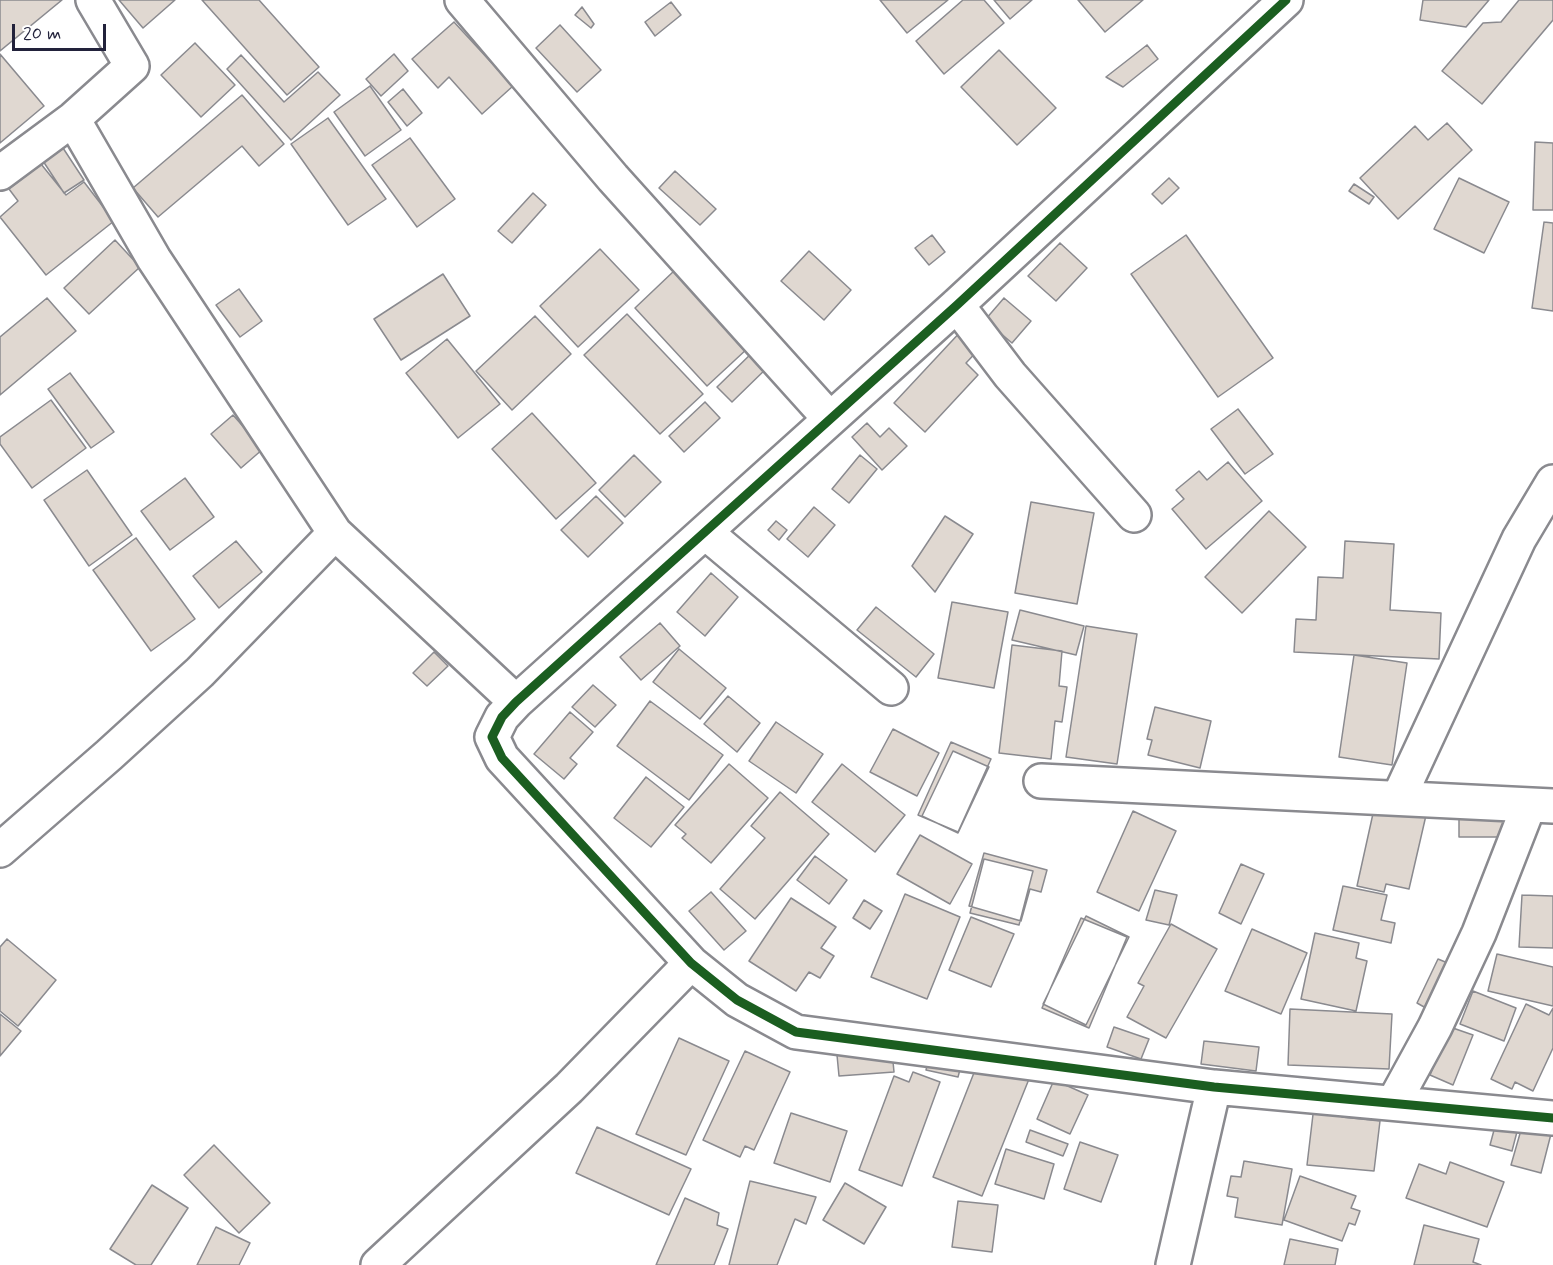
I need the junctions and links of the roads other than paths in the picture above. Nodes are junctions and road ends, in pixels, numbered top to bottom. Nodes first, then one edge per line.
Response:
1 (93, 0) edge
2 (462, 0) edge
3 (1286, 0) edge
4 (73, 119) junction
5 (0, 173) edge
6 (957, 304) junction
7 (830, 419) junction
8 (1553, 482) edge
9 (1134, 515) dead end
10 (705, 532) junction
11 (335, 533) junction
12 (891, 688) dead end
13 (516, 702) junction
14 (1041, 781) dead end
15 (1399, 797) junction
16 (1541, 805) edge
17 (0, 850) edge
18 (691, 963) junction
19 (1214, 1087) junction
20 (1394, 1102) junction
21 (1553, 1118) edge
22 (378, 1265) edge
23 (1173, 1265) edge

1 - 4 street
2 - 7 street
3 - 6 street
4 - 5 street
4 - 11 street
6 - 7 street
6 - 9 street
7 - 10 street
8 - 15 street
10 - 12 street
10 - 13 street
11 - 13 street
11 - 17 street
13 - 18 street
14 - 15 street
15 - 16 street
16 - 20 street
18 - 19 street
18 - 22 street
19 - 20 street
19 - 23 street
20 - 21 street

